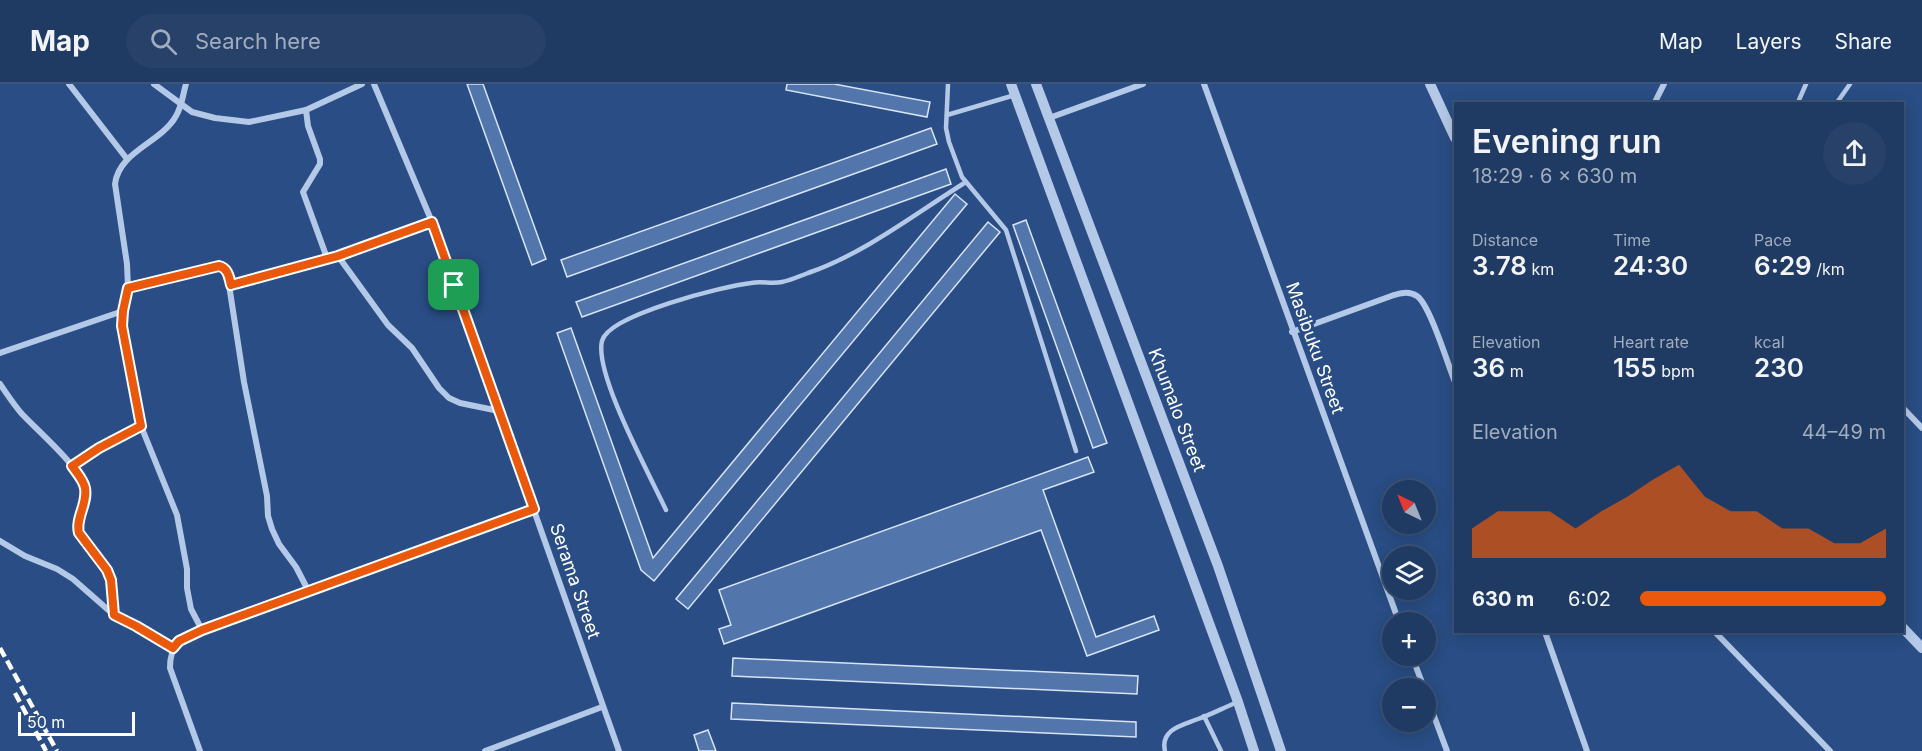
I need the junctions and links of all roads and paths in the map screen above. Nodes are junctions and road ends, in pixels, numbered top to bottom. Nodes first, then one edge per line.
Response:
1 (69, 84) edge
2 (154, 84) edge
3 (186, 84) edge
4 (362, 84) edge
5 (374, 84) edge
6 (948, 84) edge
7 (1036, 84) edge
8 (1143, 84) edge
9 (1204, 84) edge
10 (1430, 84) edge
11 (1664, 84) edge
12 (1806, 84) edge
13 (1850, 84) edge
14 (1013, 89) edge
15 (1655, 102) edge
16 (1800, 102) edge
17 (1837, 102) edge
18 (180, 105) junction
19 (306, 110) junction
20 (947, 115) junction
21 (1049, 118) junction
22 (1454, 136) edge
23 (127, 159) junction
24 (966, 182) junction
25 (432, 222) junction
26 (338, 256) junction
27 (327, 258) junction
28 (231, 285) junction
29 (128, 288) junction
30 (123, 311) junction
31 (1292, 332) junction
32 (0, 353) edge
33 (1454, 379) edge
34 (0, 384) edge
35 (1904, 409) edge
36 (499, 411) junction
37 (141, 426) junction
38 (1922, 428) edge
39 (1076, 451) dead end
40 (72, 466) junction
41 (534, 509) junction
42 (666, 510) dead end
43 (0, 541) edge
44 (309, 592) junction
45 (1396, 612) edge
46 (114, 615) junction
47 (1904, 629) edge
48 (202, 630) junction
49 (1545, 633) edge
50 (1716, 633) edge
51 (173, 648) junction
52 (1922, 648) edge
53 (1238, 702) junction
54 (602, 706) junction
55 (1204, 717) junction
56 (1436, 722) edge
57 (200, 751) edge
58 (485, 751) edge
59 (619, 751) edge
60 (1165, 751) edge
61 (1221, 751) edge
62 (1254, 751) edge
63 (1281, 751) edge
64 (1447, 751) edge
65 (1587, 751) edge
66 (1830, 751) edge

1 - 23 street
2 - 18 street
3 - 18 street
4 - 19 street
5 - 25 street, Serama Street
6 - 20 lane
7 - 21 street, Khumalo Street
8 - 21 street
9 - 31 street, Masibuku Street
10 - 22 street
11 - 15 street
12 - 16 lane
13 - 17 lane
14 - 20 lane
14 - 53 street
18 - 19 street
18 - 23 street
19 - 27 street
20 - 24 lane
21 - 63 street, Khumalo Street
23 - 29 street
24 - 39 lane
24 - 42 lane
25 - 26 street
25 - 36 street, Serama Street
26 - 27 street
26 - 36 street
27 - 28 street
28 - 29 street
28 - 44 street
29 - 30 street
30 - 32 street
30 - 37 street
31 - 33 street
31 - 45 street, Masibuku Street
34 - 40 street
35 - 38 street
36 - 41 street, Serama Street
37 - 40 street
37 - 48 street
40 - 46 street
41 - 44 street
41 - 54 street, Serama Street
43 - 46 street
44 - 48 street
46 - 51 street
47 - 52 street
48 - 51 street
49 - 65 street
50 - 66 street
51 - 57 street
53 - 55 lane
53 - 62 street
54 - 58 street
54 - 59 street, Serama Street
55 - 60 lane
55 - 61 lane
56 - 64 street

